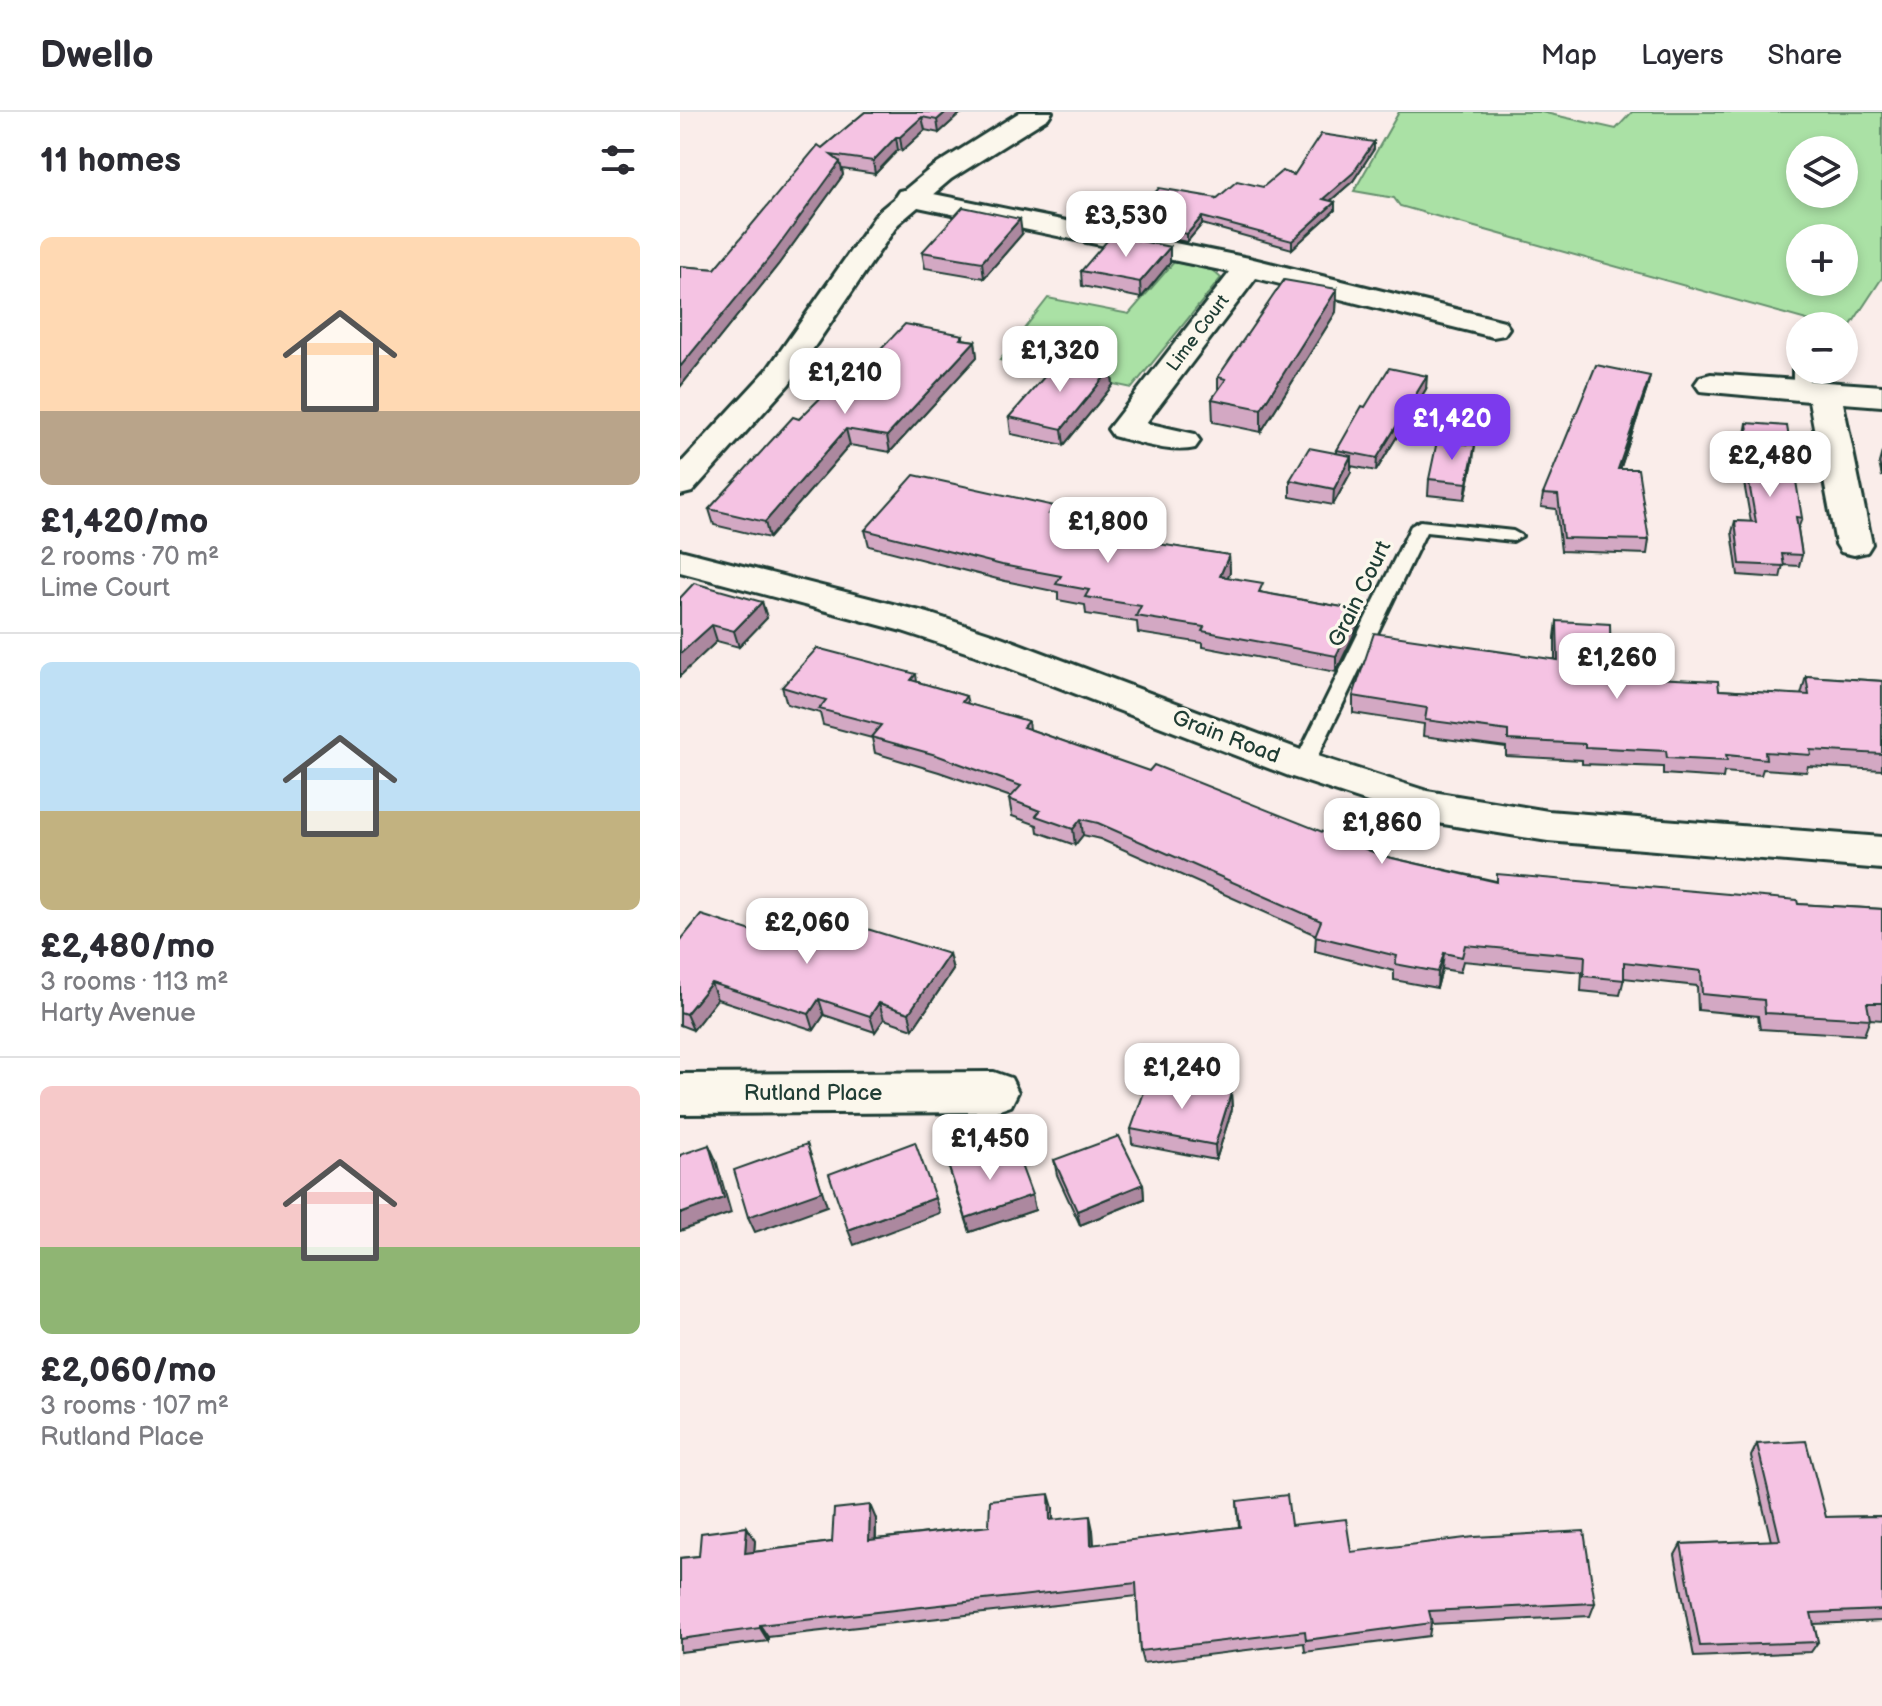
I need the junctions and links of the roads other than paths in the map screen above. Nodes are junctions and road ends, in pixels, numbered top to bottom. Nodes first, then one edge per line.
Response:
1 (1039, 112) edge
2 (909, 197) junction
3 (1249, 267) junction
4 (1493, 328) dead end
5 (1711, 384) dead end
6 (1786, 384) edge
7 (1809, 384) edge
8 (1882, 396) edge
9 (1183, 441) dead end
10 (680, 485) edge
11 (1513, 536) dead end
12 (1854, 544) dead end
13 (680, 561) edge
14 (1303, 766) junction
15 (1882, 853) edge
16 (994, 1092) dead end
17 (680, 1094) edge

1 - 2 street
2 - 3 street, Lime Court
2 - 10 street
3 - 4 street, Lime Court
3 - 9 street, Lime Court
5 - 6 street
7 - 8 street
7 - 12 street
11 - 14 lane, Grain Court
13 - 14 street, Grain Road
14 - 15 street, Grain Road
16 - 17 street, Rutland Place

